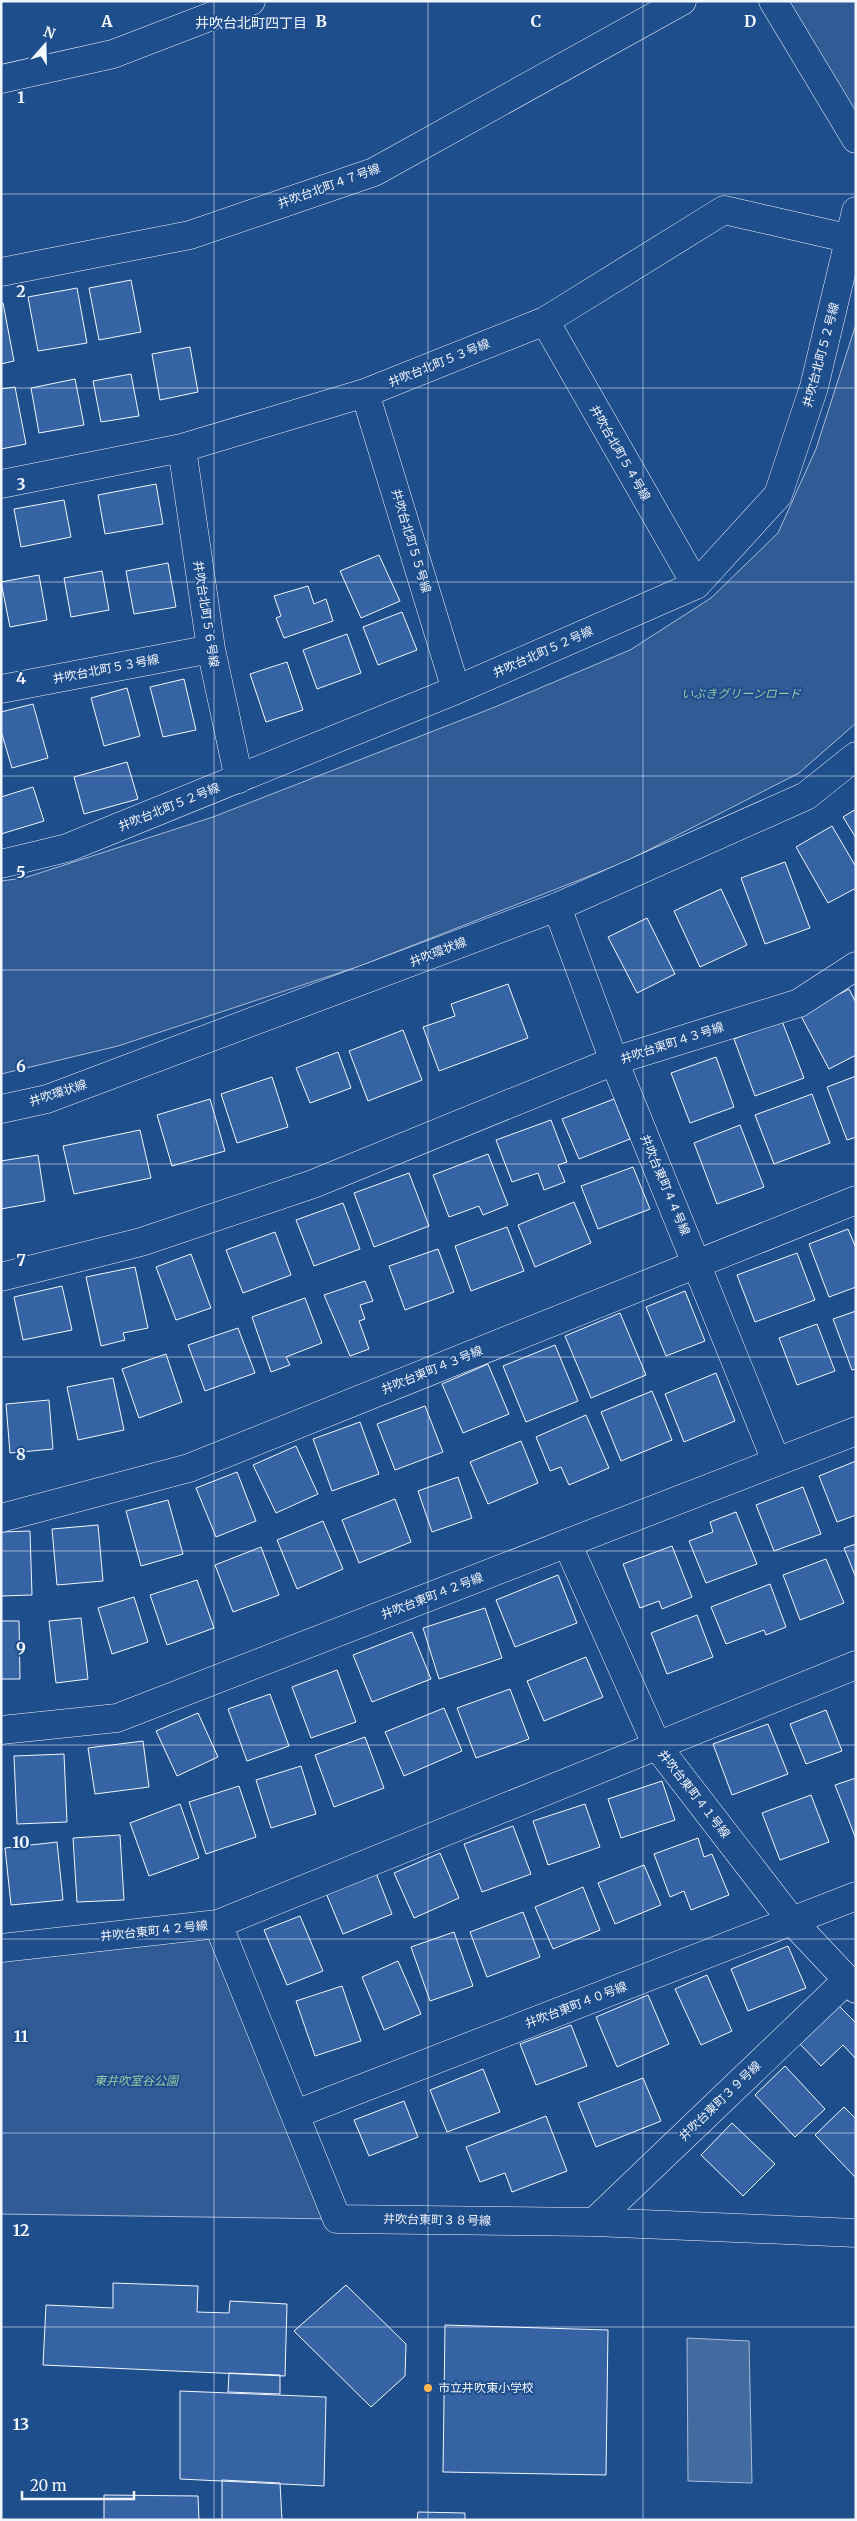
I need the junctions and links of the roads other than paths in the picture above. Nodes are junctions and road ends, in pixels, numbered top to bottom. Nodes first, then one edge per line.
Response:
1 (251, 1) edge
2 (682, 1) edge
3 (773, 1) edge
4 (1, 79) edge
5 (856, 139) edge
6 (856, 212) edge
7 (851, 239) junction
8 (1, 272) edge
9 (545, 321) junction
10 (365, 393) junction
11 (182, 448) junction
12 (1, 484) edge
13 (696, 585) junction
14 (211, 650) junction
15 (1, 688) edge
16 (456, 690) junction
17 (856, 756) edge
18 (239, 778) junction
19 (1, 864) edge
20 (556, 907) junction
21 (856, 966) edge
22 (614, 1061) junction
23 (1, 1109) edge
24 (856, 1200) edge
25 (698, 1264) junction
26 (1, 1277) edge
27 (856, 1431) edge
28 (776, 1461) junction
29 (1, 1518) edge
30 (567, 1543) junction
31 (856, 1665) edge
32 (1, 1730) edge
33 (657, 1746) junction
34 (856, 1896) edge
35 (792, 1921) junction
36 (218, 1924) junction
37 (1, 1948) edge
38 (851, 1984) edge
39 (296, 2114) junction
40 (594, 2222) junction
41 (856, 2232) edge

1 - 4 street
2 - 8 street, 井吹台北町４７号線
3 - 5 street
6 - 7 street, 井吹台北町５２号線
7 - 9 street, 井吹台北町５３号線
7 - 13 street, 井吹台北町５２号線
9 - 10 street, 井吹台北町５３号線
9 - 13 street, 井吹台北町５４号線
10 - 11 street, 井吹台北町５３号線
10 - 16 street, 井吹台北町５５号線
11 - 12 street, 井吹台北町５３号線
11 - 14 street, 井吹台北町５６号線
13 - 16 street, 井吹台北町５２号線
14 - 15 street, 井吹台北町５３号線
14 - 18 street, 井吹台北町５６号線
16 - 18 street, 井吹台北町５２号線
17 - 20 street, 井吹環状線
18 - 19 street, 井吹台北町５２号線
20 - 22 street, 井吹台東町４４号線
20 - 23 street, 井吹環状線
21 - 22 street, 井吹台東町４３号線
22 - 25 street, 井吹台東町４４号線
22 - 26 street, 井吹台東町４３号線
24 - 25 street, 井吹台東町４３号線
25 - 28 street, 井吹台東町４４号線
25 - 29 street, 井吹台東町４３号線
27 - 28 street, 井吹台東町４２号線
28 - 30 street, 井吹台東町４２号線
30 - 32 street, 井吹台東町４２号線
30 - 33 street, 井吹台東町４１号線
31 - 33 street, 井吹台東町４２号線
33 - 35 street, 井吹台東町４１号線
33 - 36 street, 井吹台東町４２号線
34 - 35 street, 井吹台東町４０号線
35 - 38 street, 井吹台東町４１号線
35 - 39 street, 井吹台東町４０号線
36 - 37 street, 井吹台東町４２号線
36 - 39 street, 井吹台東町３８号線
38 - 40 street, 井吹台東町３９号線
39 - 40 street, 井吹台東町３８号線
40 - 41 street, 井吹台東町３８号線

